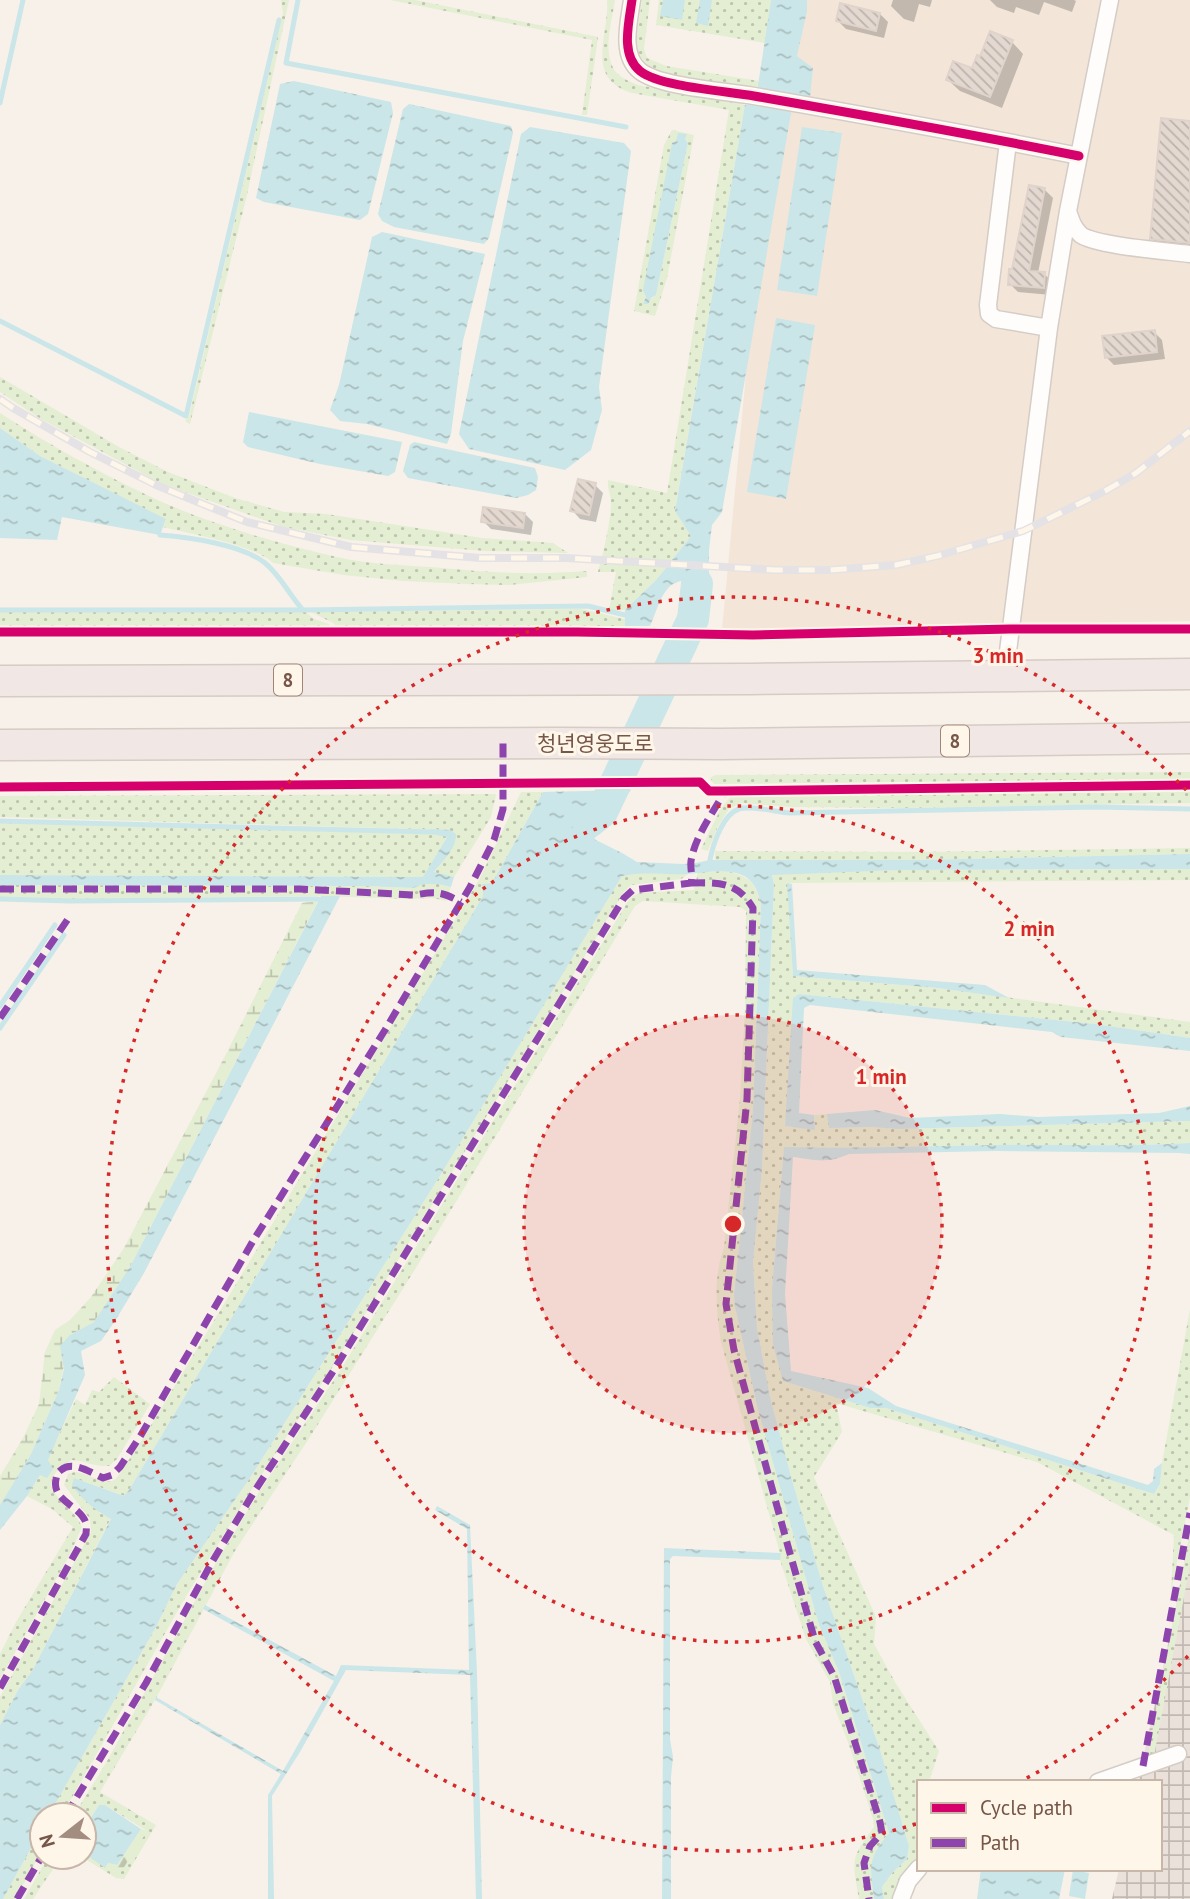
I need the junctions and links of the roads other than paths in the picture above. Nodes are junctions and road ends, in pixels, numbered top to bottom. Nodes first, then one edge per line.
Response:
1 (632, 0) edge
2 (1110, 0) edge
3 (1007, 142) junction
4 (1079, 156) junction
5 (1068, 211) junction
6 (1190, 254) edge
7 (1049, 328) junction
8 (1190, 674) edge
9 (1005, 675) junction
10 (0, 681) edge
11 (1190, 738) edge
12 (0, 745) edge
13 (1178, 1754) dead end
14 (1104, 1780) edge
15 (917, 1870) edge
16 (901, 1899) edge

1 - 3 street
2 - 4 street
3 - 4 street
3 - 7 street
4 - 5 street
5 - 6 street
5 - 7 street
7 - 9 street
8 - 9 highway, 8
9 - 10 highway, 8
11 - 12 highway, 청년영웅도로 / 8
13 - 14 street
15 - 16 street

